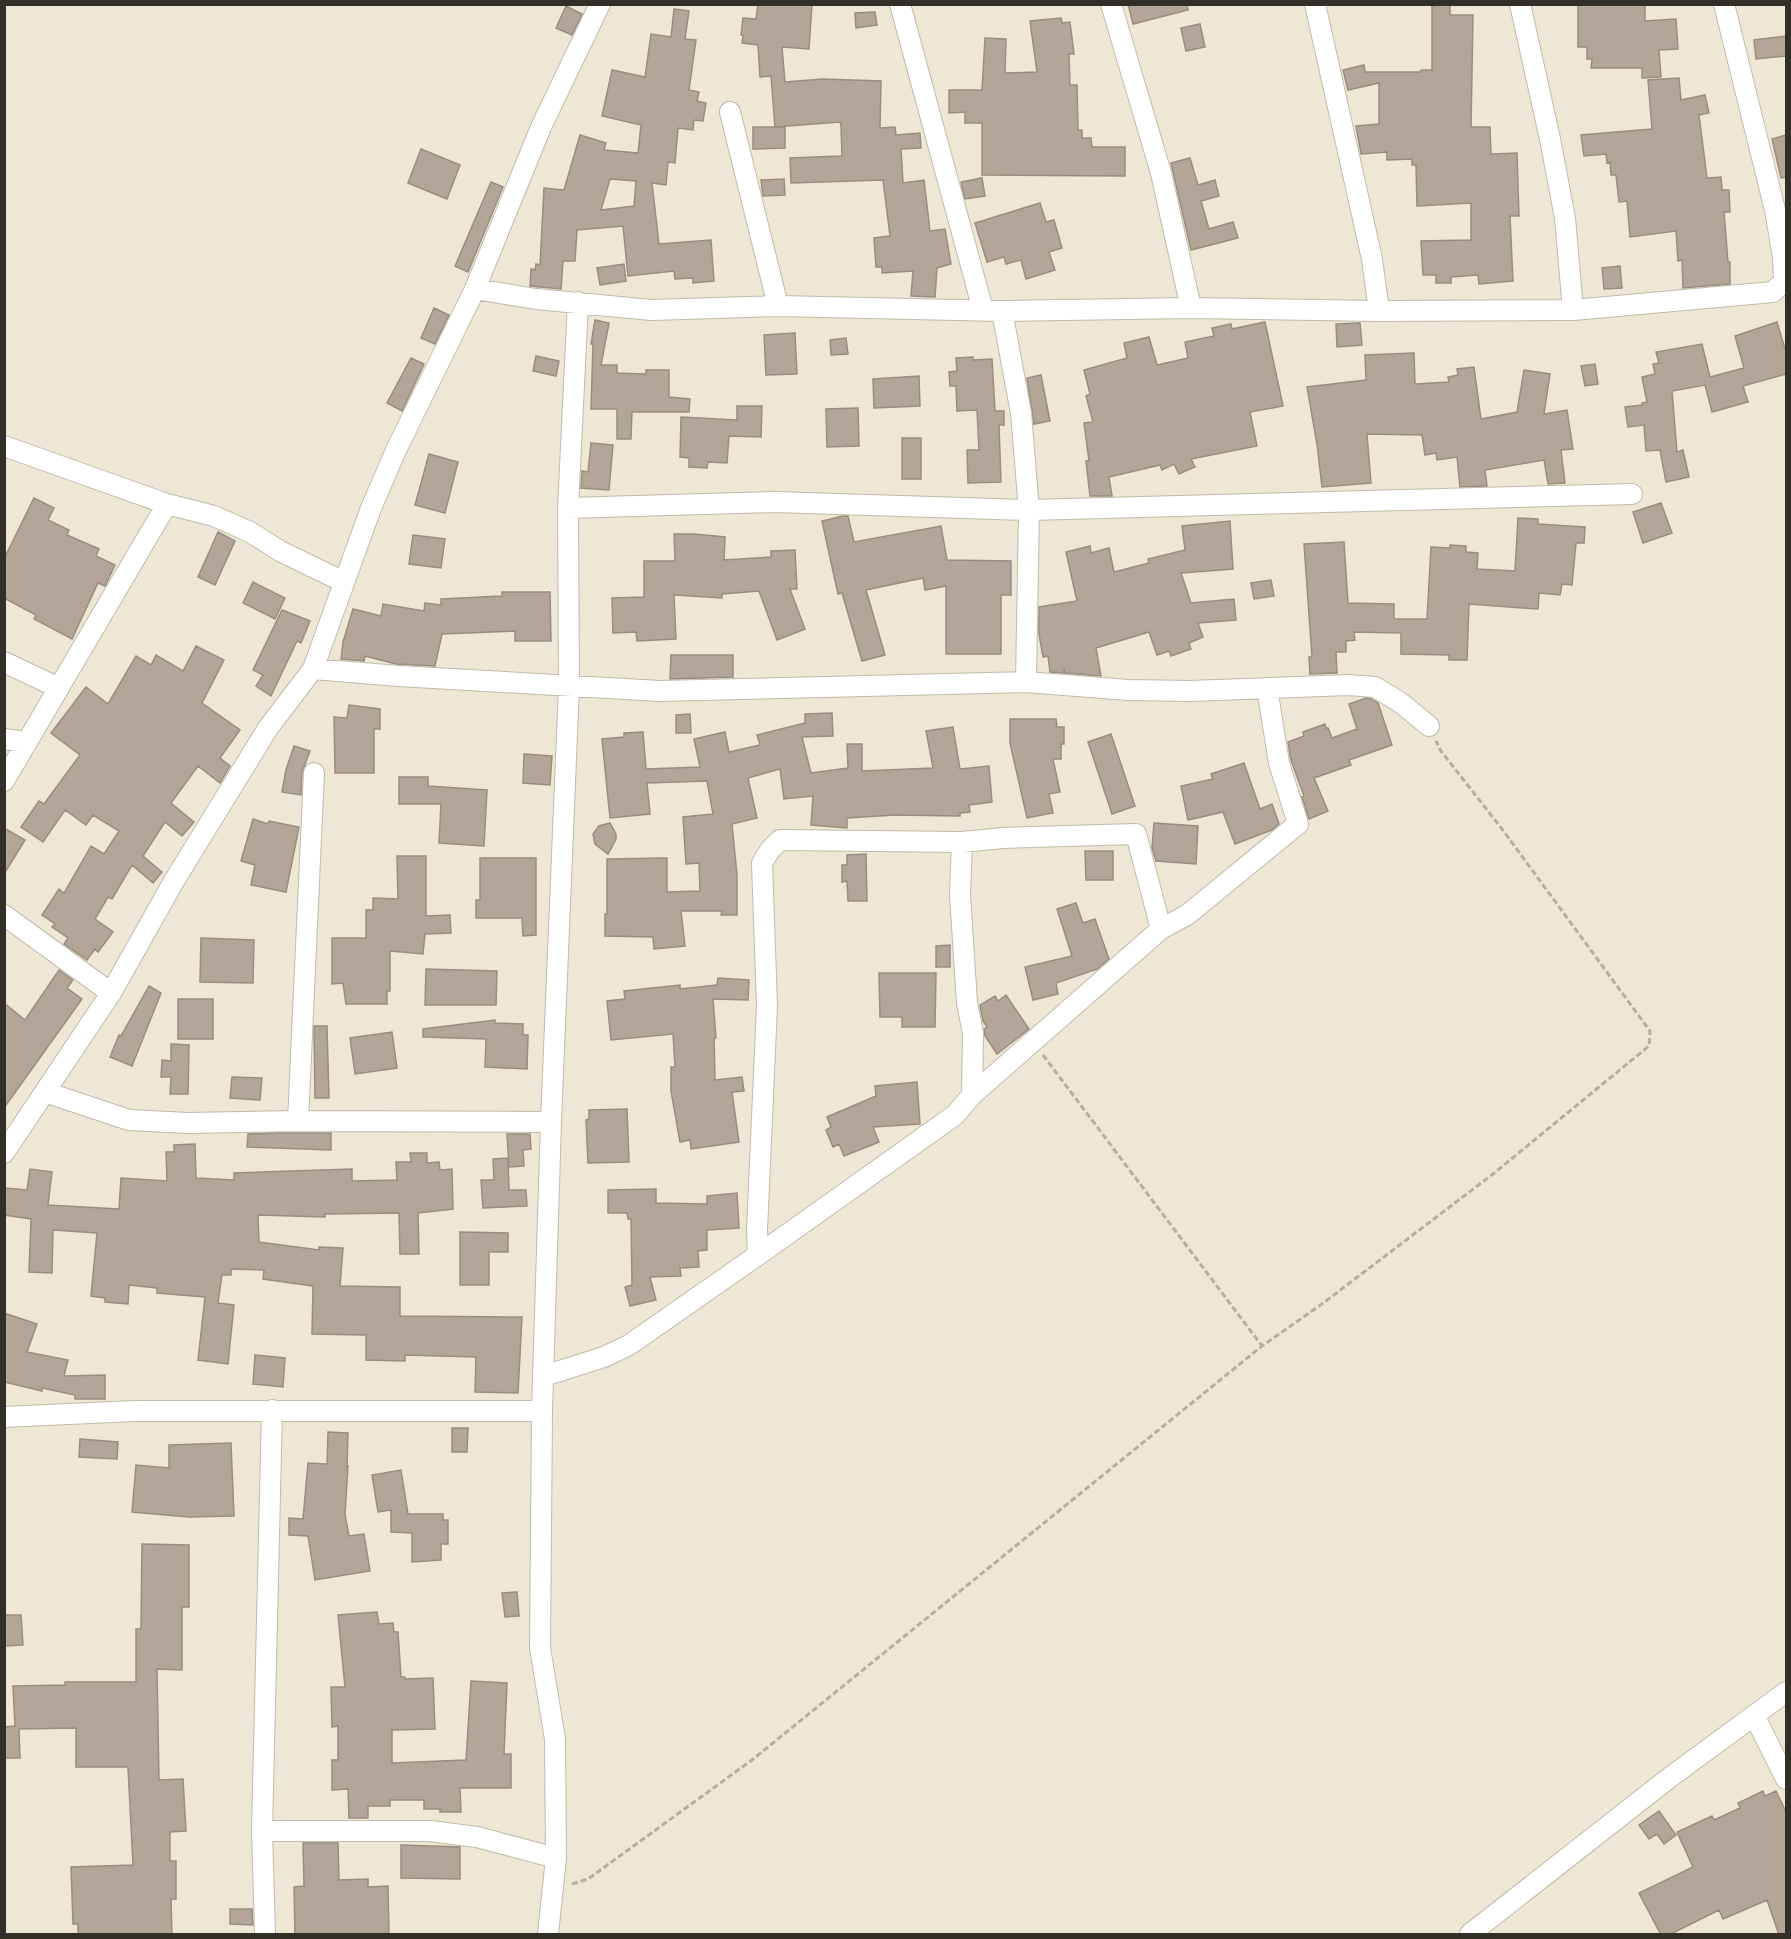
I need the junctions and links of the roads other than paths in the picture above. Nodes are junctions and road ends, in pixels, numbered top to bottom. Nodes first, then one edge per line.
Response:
1 (600, 4) edge
2 (900, 4) edge
3 (1111, 4) edge
4 (1315, 4) edge
5 (1520, 4) edge
6 (1724, 4) edge
7 (730, 112) dead end
8 (475, 289) junction
9 (578, 302) junction
10 (778, 306) junction
11 (1191, 308) junction
12 (1572, 310) junction
13 (993, 311) junction
14 (1380, 311) junction
15 (4, 446) edge
16 (1632, 494) dead end
17 (167, 504) junction
18 (568, 508) junction
19 (1029, 510) junction
20 (344, 582) junction
21 (4, 662) edge
22 (313, 669) junction
23 (1026, 682) junction
24 (569, 686) junction
25 (59, 688) junction
26 (1267, 688) junction
27 (1429, 726) road end
28 (4, 740) edge
29 (27, 742) junction
30 (314, 772) dead end
31 (4, 781) edge
32 (962, 842) junction
33 (4, 915) edge
34 (1161, 929) junction
35 (111, 993) junction
36 (45, 1092) junction
37 (972, 1095) junction
38 (298, 1121) junction
39 (551, 1122) junction
40 (4, 1153) edge
41 (758, 1255) junction
42 (544, 1376) junction
43 (272, 1410) junction
44 (542, 1411) junction
45 (4, 1417) edge
46 (1786, 1692) edge
47 (1754, 1715) junction
48 (1786, 1779) edge
49 (262, 1831) junction
50 (556, 1858) junction
51 (265, 1935) edge
52 (548, 1935) edge
53 (1470, 1935) edge

1 - 8 street
2 - 13 street
3 - 11 street
4 - 14 street
5 - 12 street
6 - 12 street
7 - 10 street
8 - 9 street
8 - 20 street
9 - 10 street
9 - 18 street
10 - 13 street
11 - 13 street
11 - 14 street
12 - 14 street
13 - 19 street
15 - 17 street
16 - 19 street
17 - 20 street
17 - 25 street
18 - 19 street
18 - 24 street
19 - 23 street
20 - 22 street
21 - 25 street
22 - 24 street
22 - 35 street
23 - 24 street
23 - 26 street
24 - 39 street
25 - 29 street
26 - 27 street
26 - 34 street
28 - 29 street
29 - 31 street
30 - 38 street
32 - 34 street
32 - 37 street
32 - 41 street
33 - 35 street
34 - 37 street
35 - 36 street
36 - 38 street
36 - 40 street
37 - 41 street
38 - 39 street
39 - 42 street
41 - 42 street
42 - 44 street
43 - 44 street
43 - 45 street
43 - 49 street
44 - 50 street
46 - 47 street
47 - 48 street
47 - 53 street
49 - 50 street
49 - 51 street
50 - 52 street

